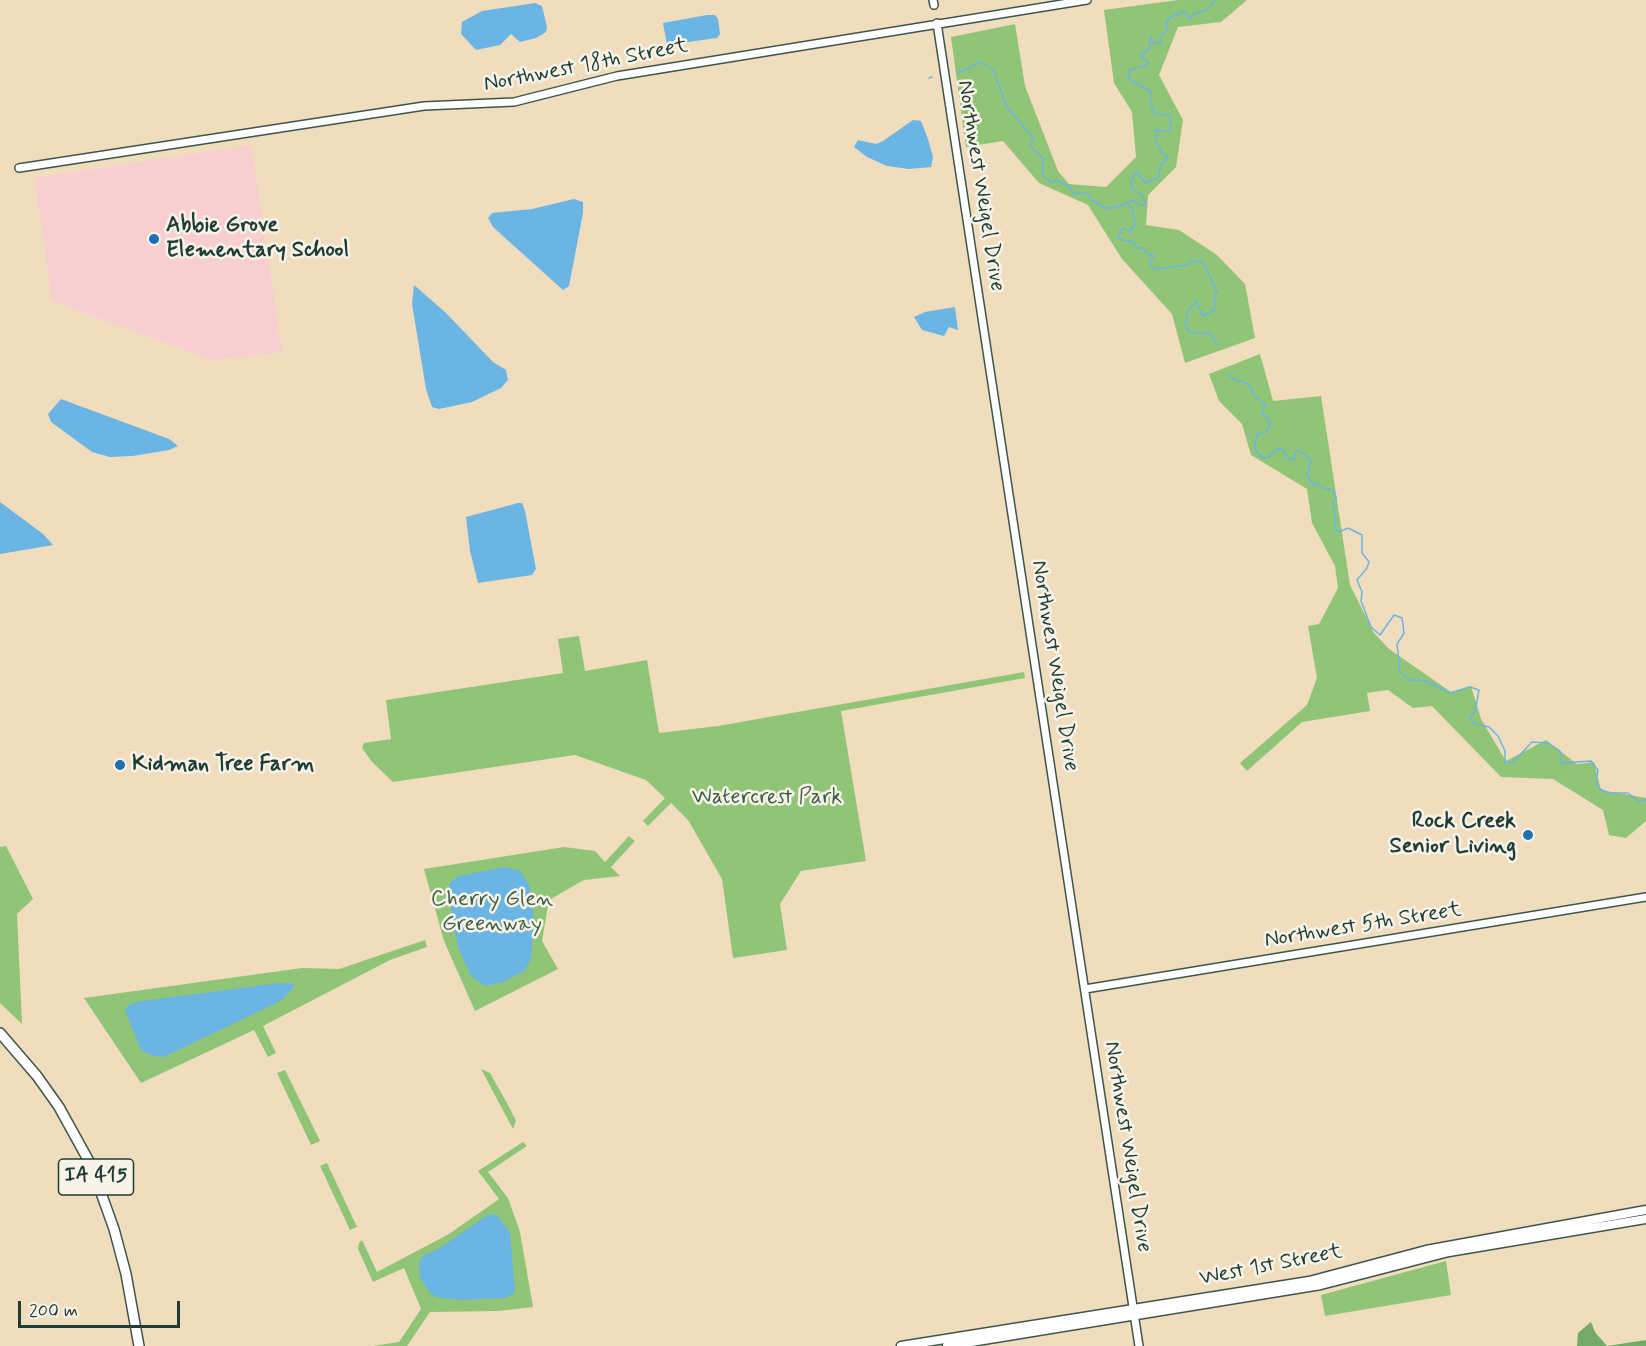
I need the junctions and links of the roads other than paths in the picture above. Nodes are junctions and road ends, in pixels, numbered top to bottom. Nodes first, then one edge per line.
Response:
1 (1087, 0) edge
2 (937, 23) junction
3 (19, 168) dead end
4 (1646, 897) edge
5 (1085, 989) junction
6 (0, 1033) edge
7 (1646, 1210) edge
8 (1646, 1219) edge
9 (1134, 1312) junction
10 (139, 1346) edge
11 (901, 1346) edge
12 (947, 1346) edge
13 (1139, 1346) edge

1 - 2 street, Northwest 18th Street
2 - 3 street, Northwest 18th Street
2 - 5 street, Northwest Weigel Drive
4 - 5 street, Northwest 5th Street
5 - 9 street, Northwest Weigel Drive
6 - 10 main road, IA 415
7 - 9 main road, West 1st Street
8 - 9 main road, West 1st Street
9 - 11 main road, West 1st Street
9 - 12 main road, West 1st Street
9 - 13 street, Northwest Weigel Drive

